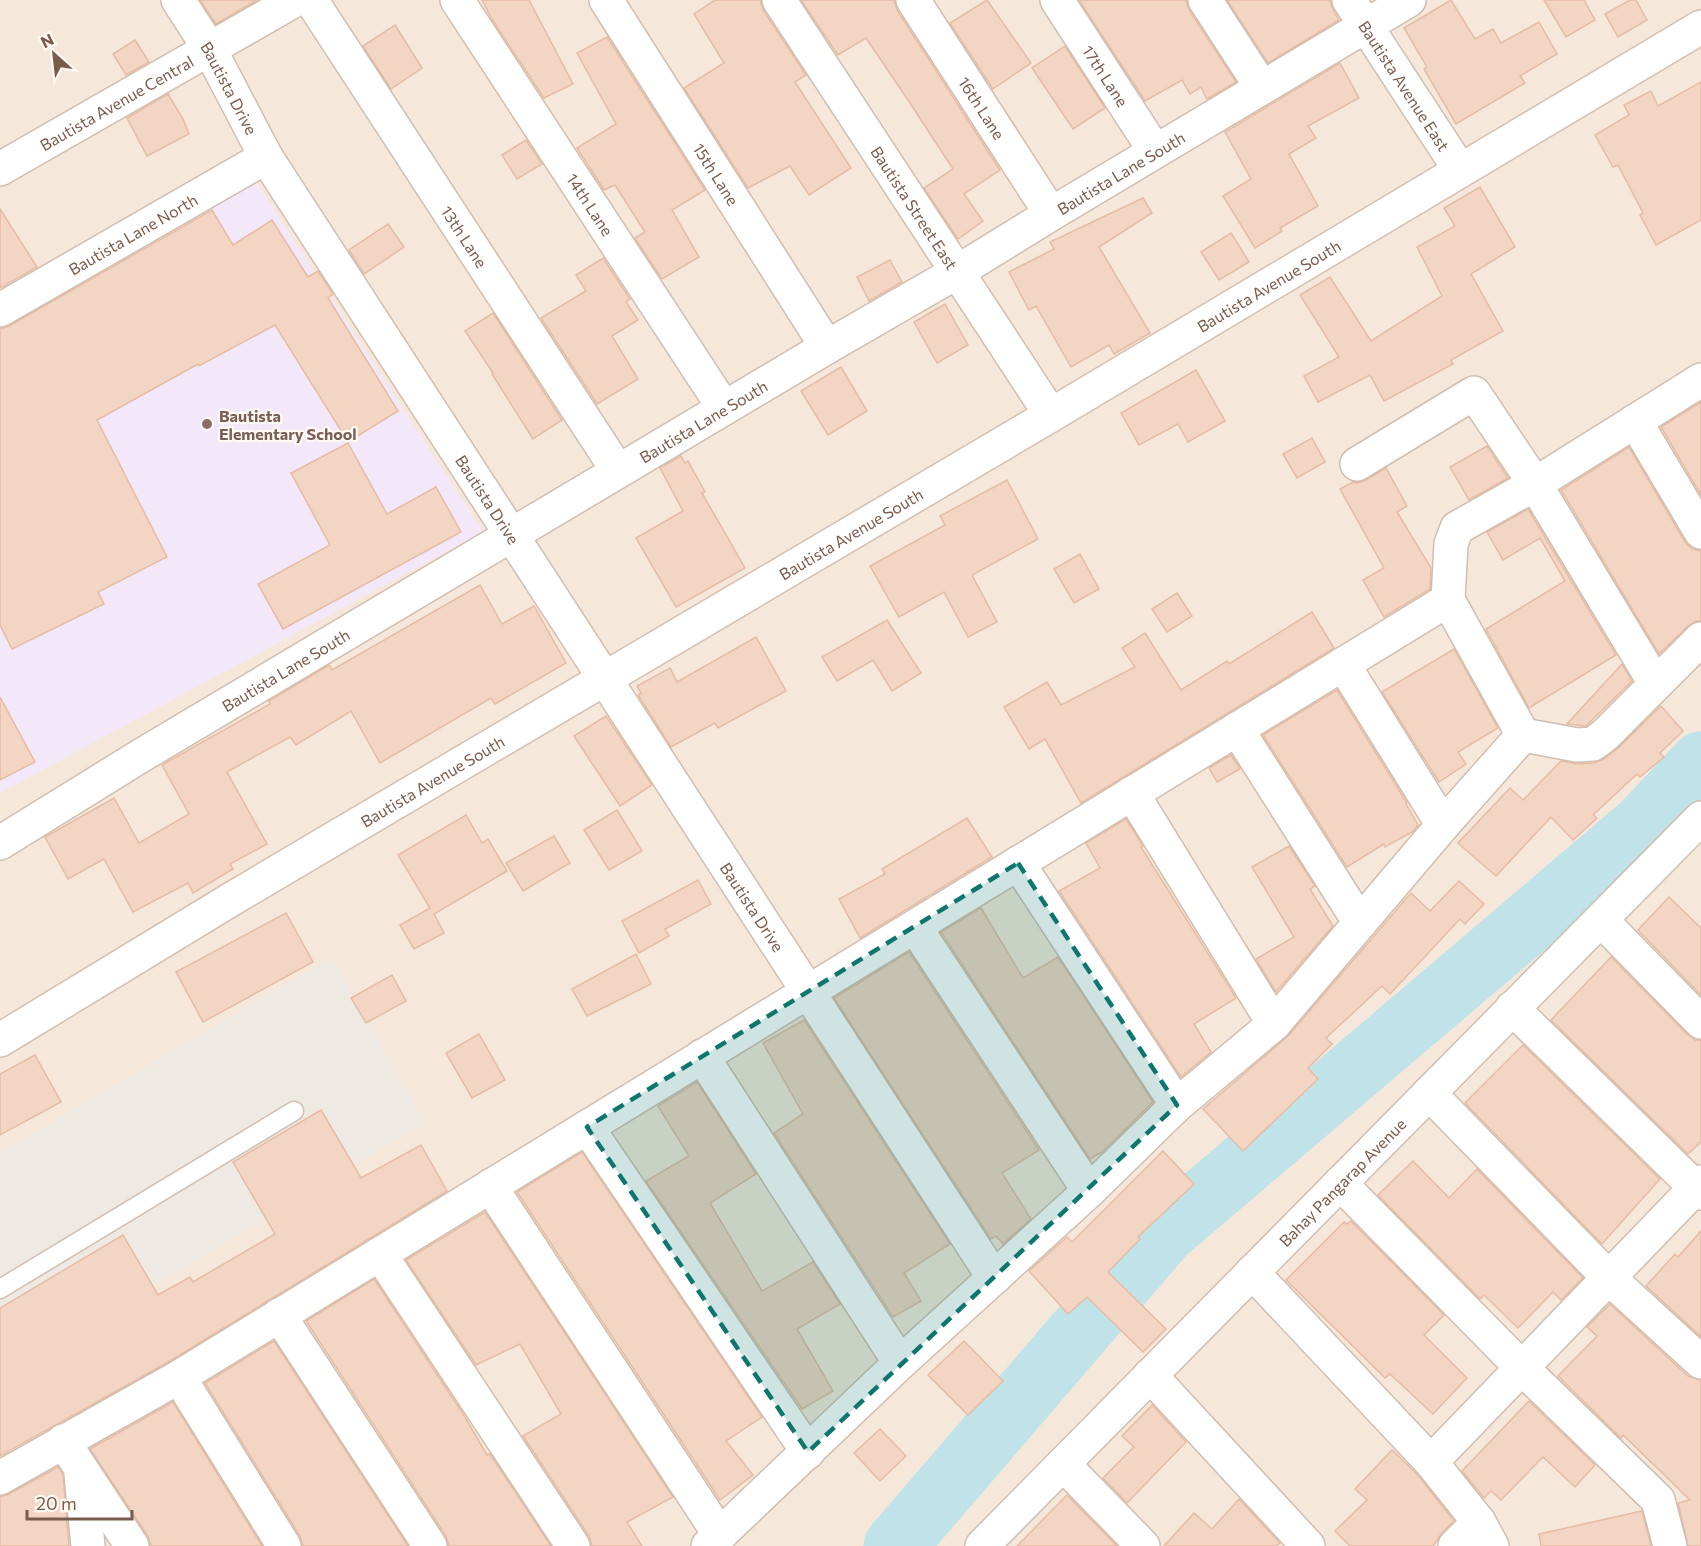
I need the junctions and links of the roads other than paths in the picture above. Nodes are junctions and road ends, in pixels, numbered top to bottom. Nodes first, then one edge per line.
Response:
1 (178, 0) edge
2 (295, 0) edge
3 (311, 0) edge
4 (457, 0) edge
5 (606, 0) edge
6 (779, 0) edge
7 (913, 0) edge
8 (1057, 0) edge
9 (1205, 0) edge
10 (1409, 0) edge
11 (1357, 13) edge
12 (1701, 27) edge
13 (209, 48) junction
14 (1262, 88) junction
15 (1155, 151) junction
16 (266, 157) junction
17 (0, 169) edge
18 (1460, 170) junction
19 (1051, 214) junction
20 (957, 272) junction
21 (0, 310) edge
22 (827, 347) junction
23 (1701, 380) edge
24 (724, 408) junction
25 (1051, 415) junction
26 (1635, 421) junction
27 (1357, 464) dead end
28 (618, 471) junction
29 (1535, 484) junction
30 (1701, 532) edge
31 (512, 535) junction
32 (1448, 600) junction
33 (1701, 639) edge
34 (1343, 664) junction
35 (604, 678) junction
36 (1655, 683) junction
37 (1237, 729) junction
38 (1523, 735) junction
39 (1132, 793) junction
40 (1443, 825) junction
41 (1698, 826) edge
42 (0, 843) edge
43 (1018, 863) junction
44 (1600, 920) junction
45 (1360, 923) junction
46 (915, 927) junction
47 (808, 991) junction
48 (1512, 1008) junction
49 (1701, 1022) edge
50 (1274, 1024) junction
51 (0, 1040) edge
52 (702, 1056) junction
53 (1430, 1092) junction
54 (1177, 1105) junction
55 (294, 1111) dead end
56 (587, 1127) junction
57 (1340, 1183) junction
58 (490, 1186) junction
59 (1699, 1188) edge
60 (1089, 1191) junction
61 (380, 1254) junction
62 (1252, 1272) junction
63 (994, 1278) junction
64 (1609, 1278) junction
65 (0, 1289) edge
66 (279, 1315) junction
67 (1701, 1362) edge
68 (900, 1363) junction
69 (1522, 1368) junction
70 (1150, 1376) junction
71 (179, 1377) junction
72 (63, 1441) junction
73 (808, 1452) junction
74 (1431, 1462) junction
75 (1063, 1464) junction
76 (80, 1469) junction
77 (0, 1478) edge
78 (1485, 1534) edge
79 (714, 1540) edge
80 (88, 1546) edge
81 (132, 1546) edge
82 (284, 1546) edge
83 (430, 1546) edge
84 (573, 1546) edge
85 (982, 1546) edge
86 (1143, 1546) edge
87 (1308, 1546) edge
88 (1455, 1546) edge
89 (1670, 1546) edge

1 - 13 street, Bautista Drive
2 - 13 street, Bautista Avenue Central
3 - 28 street, 13th Lane
4 - 24 street, 14th Lane
5 - 22 street, 15th Lane
6 - 20 street, Bautista Street East
7 - 19 street, 16th Lane
8 - 15 street, 17th Lane
9 - 14 street
10 - 11 street, Bautista Lane South
11 - 14 street, Bautista Lane South
11 - 18 street, Bautista Avenue East
12 - 18 street, Bautista Avenue South
13 - 16 street, Bautista Drive
13 - 17 street, Bautista Avenue Central
14 - 15 street, Bautista Lane South
15 - 19 street, Bautista Lane South
16 - 21 street, Bautista Lane North
16 - 31 street, Bautista Drive
18 - 25 street, Bautista Avenue South
19 - 20 street, Bautista Lane South
20 - 22 street, Bautista Lane South
20 - 25 street, Bautista Street East
22 - 24 street, Bautista Lane South
23 - 26 street
24 - 28 street, Bautista Lane South
25 - 35 street, Bautista Avenue South
26 - 29 street
26 - 30 street
27 - 29 street
28 - 31 street, Bautista Lane South
29 - 32 street
29 - 36 street
31 - 35 street, Bautista Drive
31 - 42 street, Bautista Lane South
32 - 34 street
32 - 38 street
33 - 36 street
34 - 37 street
34 - 40 street
35 - 47 street, Bautista Drive
35 - 51 street, Bautista Avenue South
36 - 38 street
37 - 39 street
37 - 45 street
38 - 40 street
39 - 43 street
39 - 50 street
40 - 45 street
41 - 44 street, Bahay Pangarap Avenue
43 - 46 street
43 - 54 street
44 - 48 street, Bahay Pangarap Avenue
44 - 49 street
45 - 50 street
46 - 47 street
46 - 60 street
47 - 52 street
47 - 63 street, Bautista Drive
48 - 53 street, Bahay Pangarap Avenue
48 - 59 street
50 - 54 street
52 - 56 street
52 - 68 street
53 - 57 street, Bahay Pangarap Avenue
53 - 64 street
54 - 60 street
55 - 65 lane
56 - 58 street
56 - 73 street
57 - 62 street, Bahay Pangarap Avenue
57 - 69 street
58 - 61 street
58 - 79 street
59 - 64 street
60 - 63 street
61 - 66 street
61 - 84 street
62 - 70 street, Bahay Pangarap Avenue
62 - 74 street
63 - 68 street
64 - 67 street
64 - 69 street
66 - 71 street
66 - 83 street
68 - 73 street
69 - 74 street
69 - 89 street
70 - 75 street, Bahay Pangarap Avenue
70 - 87 street
71 - 72 street
71 - 82 street
72 - 76 street
72 - 77 street
73 - 79 street
74 - 78 street
75 - 85 street, Bahay Pangarap Avenue
75 - 86 street
76 - 80 street
76 - 81 street
78 - 88 street

